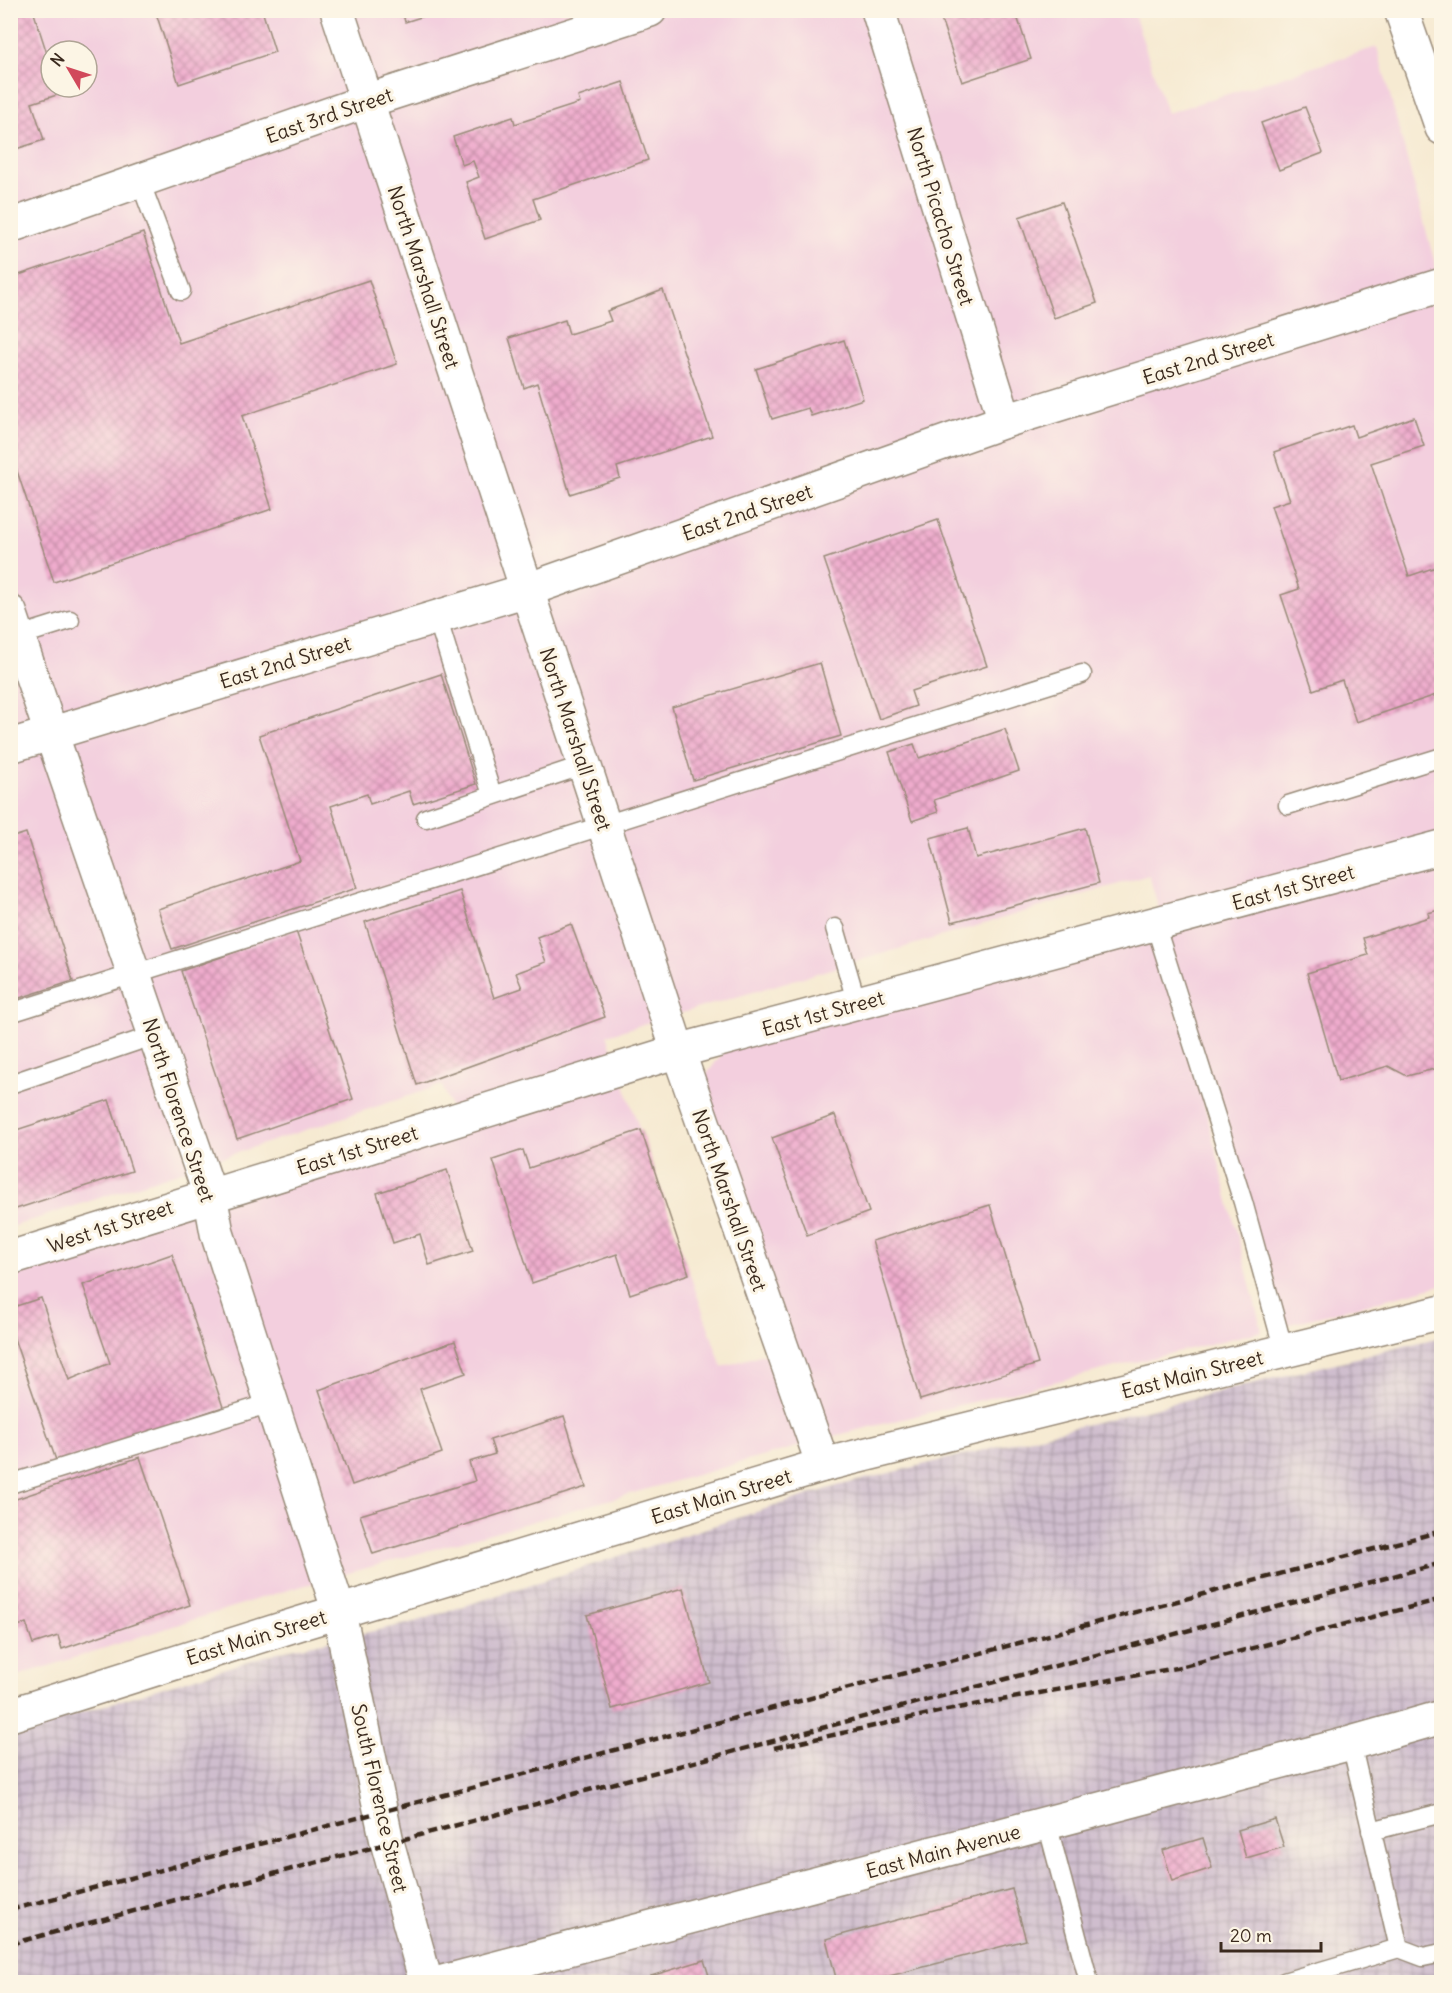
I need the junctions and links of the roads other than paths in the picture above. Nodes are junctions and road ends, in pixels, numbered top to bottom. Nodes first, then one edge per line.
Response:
1 (337, 10) edge
2 (650, 10) edge
3 (878, 10) edge
4 (1401, 10) edge
5 (367, 101) junction
6 (1442, 128) edge
7 (140, 181) junction
8 (10, 226) edge
9 (1442, 285) edge
10 (181, 291) dead end
11 (1005, 421) junction
12 (527, 590) junction
13 (436, 617) junction
14 (70, 620) dead end
15 (15, 624) edge
16 (1082, 674) dead end
17 (51, 733) junction
18 (10, 746) edge
19 (1442, 757) edge
20 (584, 765) junction
21 (492, 795) junction
22 (1288, 805) dead end
23 (426, 818) dead end
24 (604, 825) junction
25 (1442, 847) edge
26 (1155, 924) junction
27 (835, 928) dead end
28 (134, 974) junction
29 (857, 1004) junction
30 (10, 1013) edge
31 (155, 1035) junction
32 (678, 1051) junction
33 (10, 1084) edge
34 (210, 1194) junction
35 (10, 1258) edge
36 (1442, 1312) edge
37 (1284, 1351) junction
38 (272, 1403) junction
39 (823, 1465) junction
40 (10, 1484) edge
41 (339, 1612) junction
42 (10, 1715) edge
43 (1442, 1717) edge
44 (1351, 1743) junction
45 (1442, 1814) edge
46 (1047, 1823) junction
47 (1371, 1831) junction
48 (1399, 1948) junction
49 (1442, 1953) edge
50 (426, 1983) edge
51 (443, 1983) edge
52 (1089, 1983) edge
53 (1284, 1983) edge

1 - 5 street, North Marshall Street
2 - 5 street, East 3rd Street
3 - 11 street, North Picacho Street
4 - 6 street
5 - 7 street, East 3rd Street
5 - 12 street, North Marshall Street
7 - 8 street, East 3rd Street
7 - 10 lane
9 - 11 street, East 2nd Street
11 - 12 street, East 2nd Street
12 - 13 street, East 2nd Street
12 - 20 street, North Marshall Street
13 - 17 street, East 2nd Street
13 - 21 lane
14 - 15 lane
15 - 17 street, North Florence Street
16 - 24 lane
17 - 18 street, East 2nd Street
17 - 28 street, North Florence Street
19 - 22 lane
20 - 21 lane
20 - 24 street, North Marshall Street
21 - 23 lane
24 - 28 lane
24 - 32 street, North Marshall Street
25 - 26 street, East 1st Street
26 - 29 street, East 1st Street
26 - 37 lane
27 - 29 lane
28 - 30 lane
28 - 31 street, North Florence Street
29 - 32 street, East 1st Street
31 - 33 lane
31 - 34 street, North Florence Street
32 - 34 street, East 1st Street
32 - 39 street, North Marshall Street
34 - 35 street, West 1st Street
34 - 38 street, North Florence Street
36 - 37 street, East Main Street
37 - 39 street, East Main Street
38 - 40 lane
38 - 41 street, North Florence Street
39 - 41 street, East Main Street
41 - 42 street, East Main Street
41 - 50 street, South Florence Street
43 - 44 street, East Main Avenue
44 - 46 street, East Main Avenue
44 - 47 lane
45 - 47 lane
46 - 51 street, East Main Avenue
46 - 52 lane
47 - 48 lane
48 - 49 lane
48 - 53 lane

